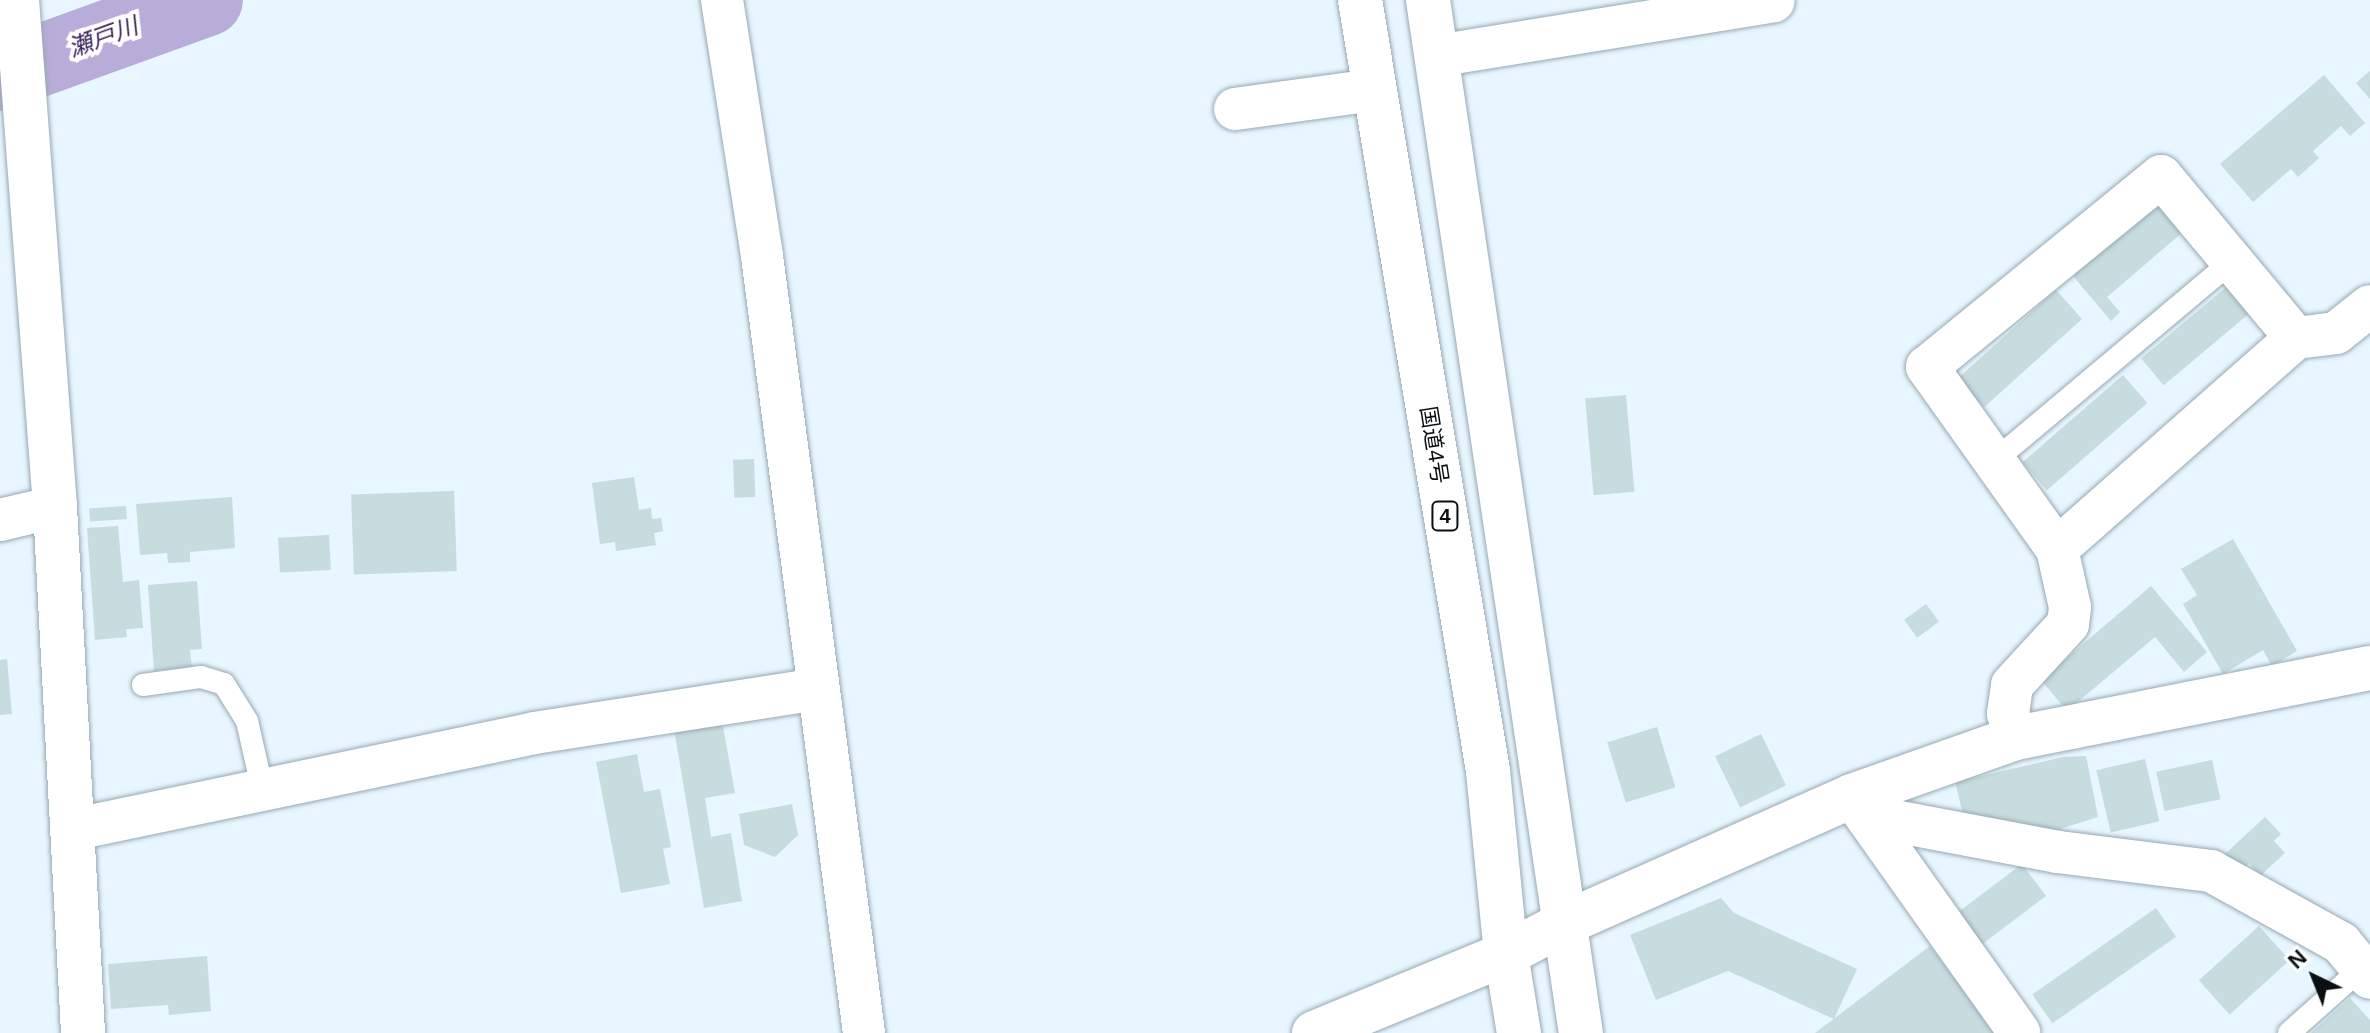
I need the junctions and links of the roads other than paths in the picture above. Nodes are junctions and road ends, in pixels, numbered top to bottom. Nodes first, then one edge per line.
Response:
1 (722, 0) edge
2 (1360, 0) edge
3 (1428, 0) edge
4 (1774, 1) edge
5 (18, 18) edge
6 (1436, 56) junction
7 (1374, 90) junction
8 (1235, 109) dead end
9 (2232, 261) junction
10 (2370, 306) edge
11 (2296, 338) junction
12 (1994, 461) junction
13 (55, 507) junction
14 (0, 520) edge
15 (2057, 549) junction
16 (2370, 668) edge
17 (143, 685) dead end
18 (817, 689) junction
19 (2016, 738) junction
20 (262, 787) junction
21 (1852, 796) junction
22 (71, 830) junction
23 (1563, 924) junction
24 (1506, 954) junction
25 (2361, 954) edge
26 (2019, 1032) edge
27 (83, 1033) edge
28 (864, 1033) edge
29 (1314, 1033) edge
30 (1519, 1033) edge
31 (1581, 1033) edge
32 (2289, 1033) edge

1 - 18 street
2 - 7 main road, 国道4号 / 4
3 - 6 main road
4 - 6 street
5 - 13 main road
6 - 23 main road
7 - 8 street
7 - 24 main road, 国道4号 / 4
9 - 11 street
9 - 12 lane
9 - 12 street
10 - 11 street
11 - 15 street
12 - 15 street
13 - 14 street
13 - 22 main road
15 - 19 street
16 - 19 main road
17 - 20 lane
18 - 20 street
18 - 28 street
19 - 21 main road
20 - 22 street
21 - 23 main road
21 - 25 street
21 - 26 street
22 - 27 main road
23 - 24 main road
23 - 31 main road
24 - 29 main road
24 - 30 main road, 国道4号 / 4
25 - 32 lane

